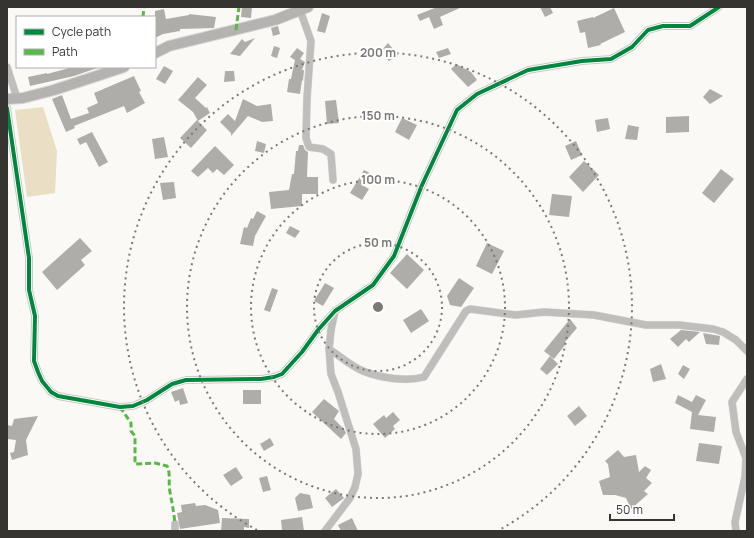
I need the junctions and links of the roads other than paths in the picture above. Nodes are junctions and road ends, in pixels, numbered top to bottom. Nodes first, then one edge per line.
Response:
1 (719, 7) edge
2 (304, 9) edge
3 (156, 52) edge
4 (7, 67) edge
5 (121, 68) edge
6 (12, 98) edge
7 (7, 108) edge
8 (333, 180) dead end
9 (335, 311) junction
10 (329, 349) junction
11 (747, 351) edge
12 (747, 379) edge
13 (325, 531) edge
14 (736, 531) edge

1 - 9 street
2 - 3 street
2 - 8 street
4 - 6 street
5 - 6 street
7 - 9 street
9 - 10 street
10 - 11 street
10 - 13 street
12 - 14 street

